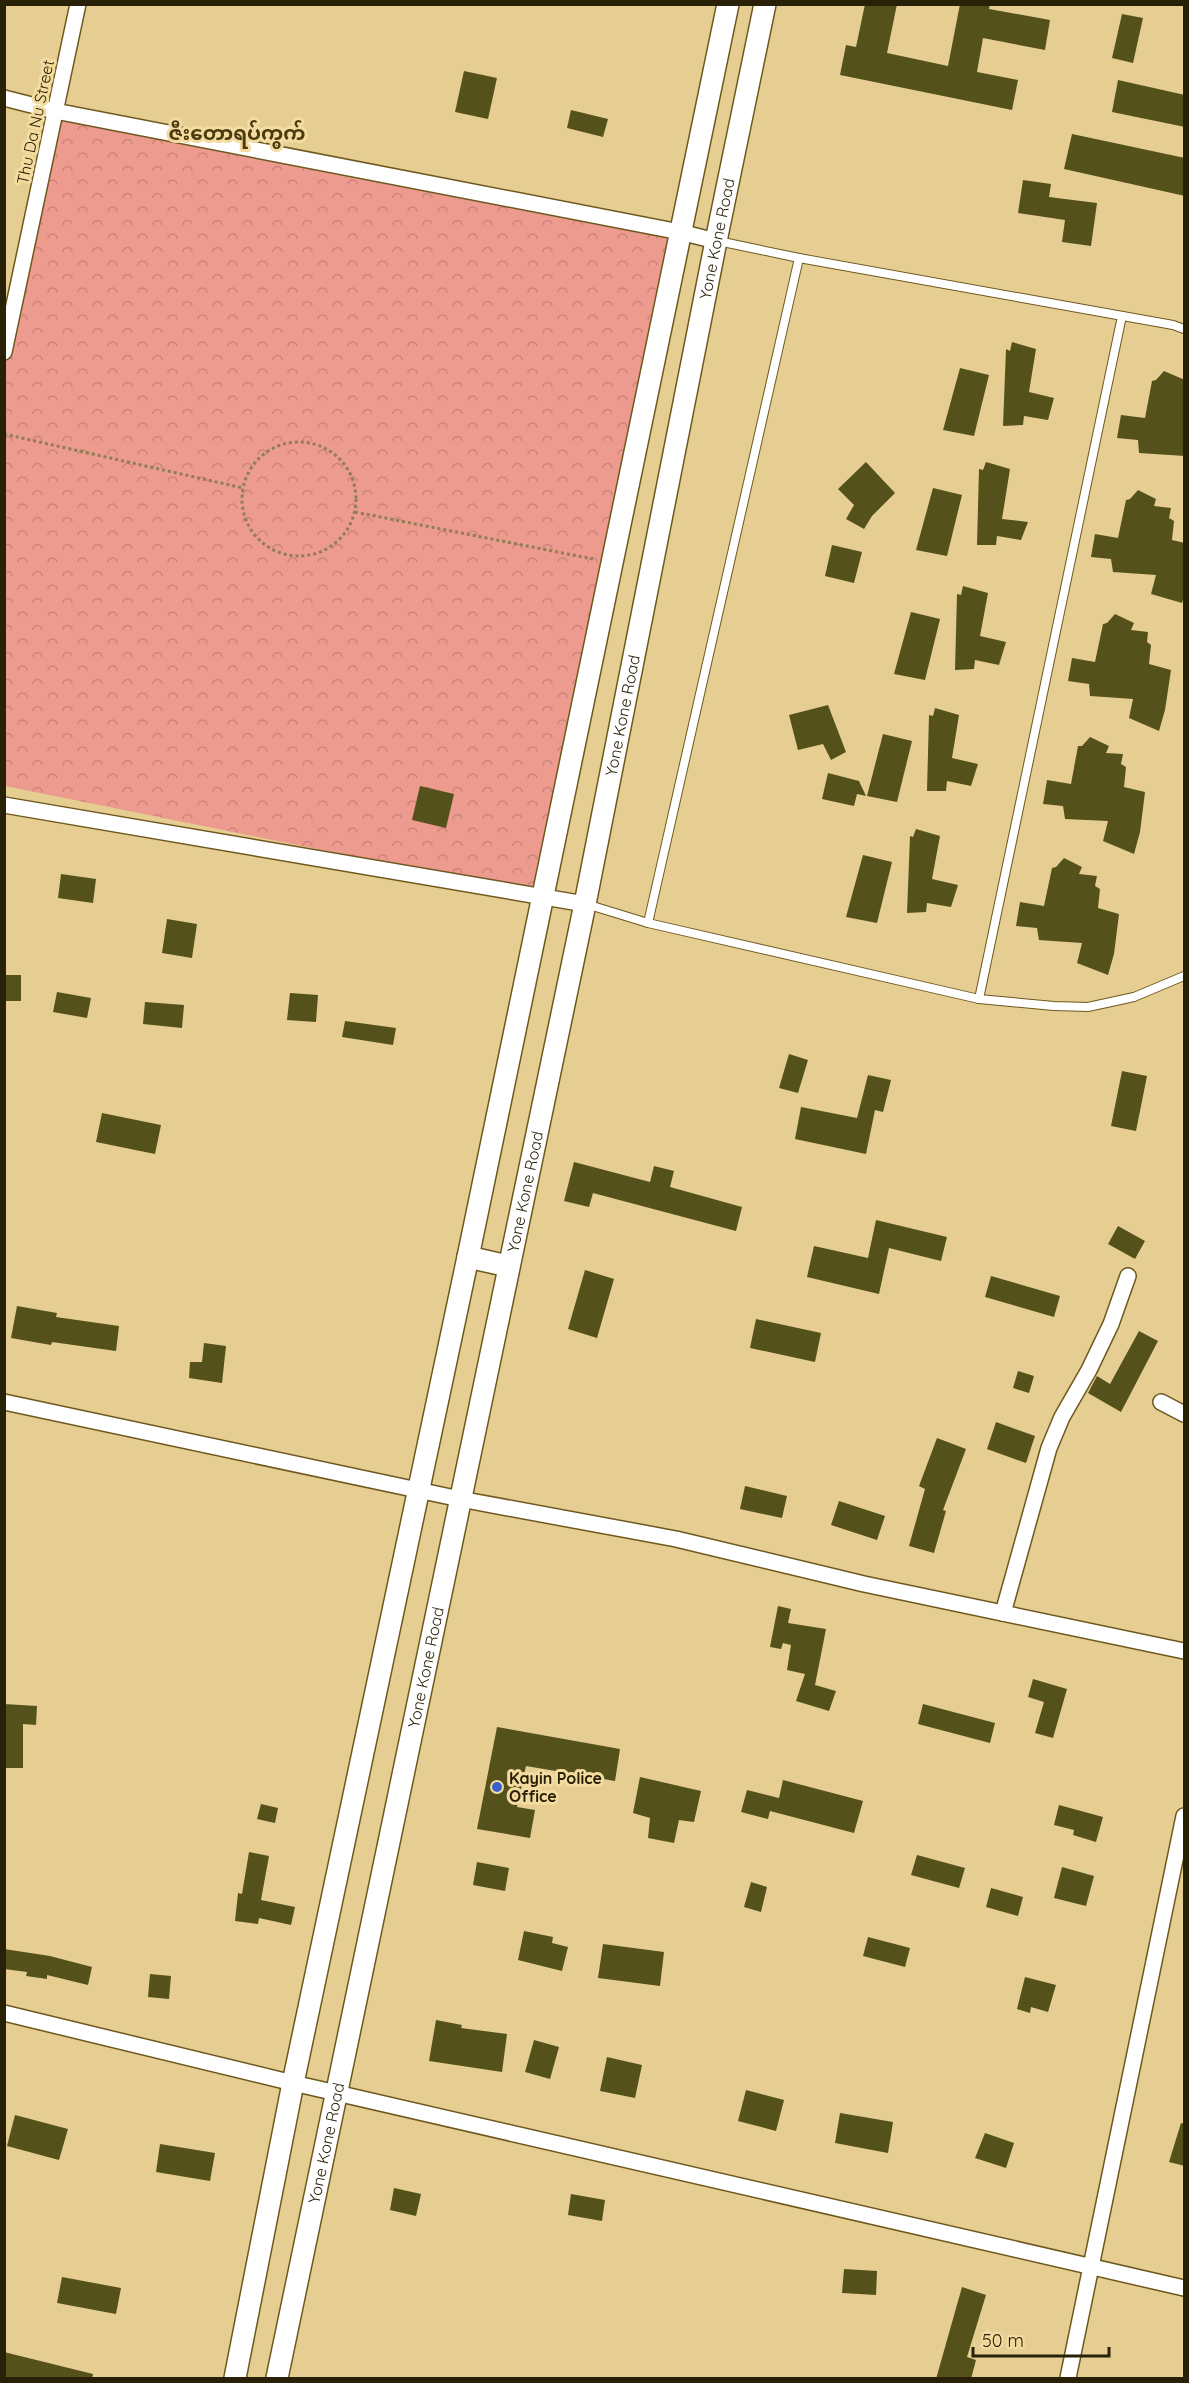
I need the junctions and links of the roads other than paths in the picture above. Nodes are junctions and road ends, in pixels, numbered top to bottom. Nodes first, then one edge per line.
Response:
1 (78, 4) edge
2 (728, 4) edge
3 (765, 4) edge
4 (4, 98) edge
5 (56, 111) junction
6 (680, 232) junction
7 (716, 241) junction
8 (799, 258) junction
9 (1122, 316) junction
10 (1185, 330) edge
11 (4, 352) edge
12 (4, 805) edge
13 (544, 895) junction
14 (585, 904) junction
15 (648, 923) junction
16 (1185, 976) edge
17 (979, 999) junction
18 (468, 1257) junction
19 (508, 1266) junction
20 (1128, 1276) dead end
21 (4, 1402) edge
22 (1161, 1402) dead end
23 (1185, 1414) edge
24 (419, 1490) junction
25 (460, 1499) junction
26 (1003, 1613) junction
27 (1185, 1651) edge
28 (1185, 1816) edge
29 (4, 2013) edge
30 (293, 2083) junction
31 (337, 2093) junction
32 (1092, 2268) junction
33 (1185, 2288) edge
34 (236, 2379) edge
35 (278, 2379) edge
36 (1068, 2379) edge

1 - 5 street, Thu Da Nu Street
2 - 6 street
3 - 7 street, Yone Kone Road
4 - 5 street
5 - 6 street
5 - 11 street, Thu Da Nu Street
6 - 7 street
6 - 13 street
7 - 8 lane
7 - 14 street, Yone Kone Road
8 - 9 lane
8 - 15 lane
9 - 10 lane
9 - 17 lane
12 - 13 street
13 - 14 street
13 - 18 street
14 - 15 lane
14 - 19 street, Yone Kone Road
15 - 17 lane
16 - 17 lane
18 - 19 street
18 - 24 street
19 - 25 street, Yone Kone Road
20 - 26 street
21 - 24 street
22 - 23 street
24 - 25 street
24 - 30 street
25 - 26 street
25 - 31 street, Yone Kone Road
26 - 27 street
28 - 32 street
29 - 30 street
30 - 31 street
30 - 34 street
31 - 32 street
31 - 35 street, Yone Kone Road
32 - 33 street
32 - 36 street

